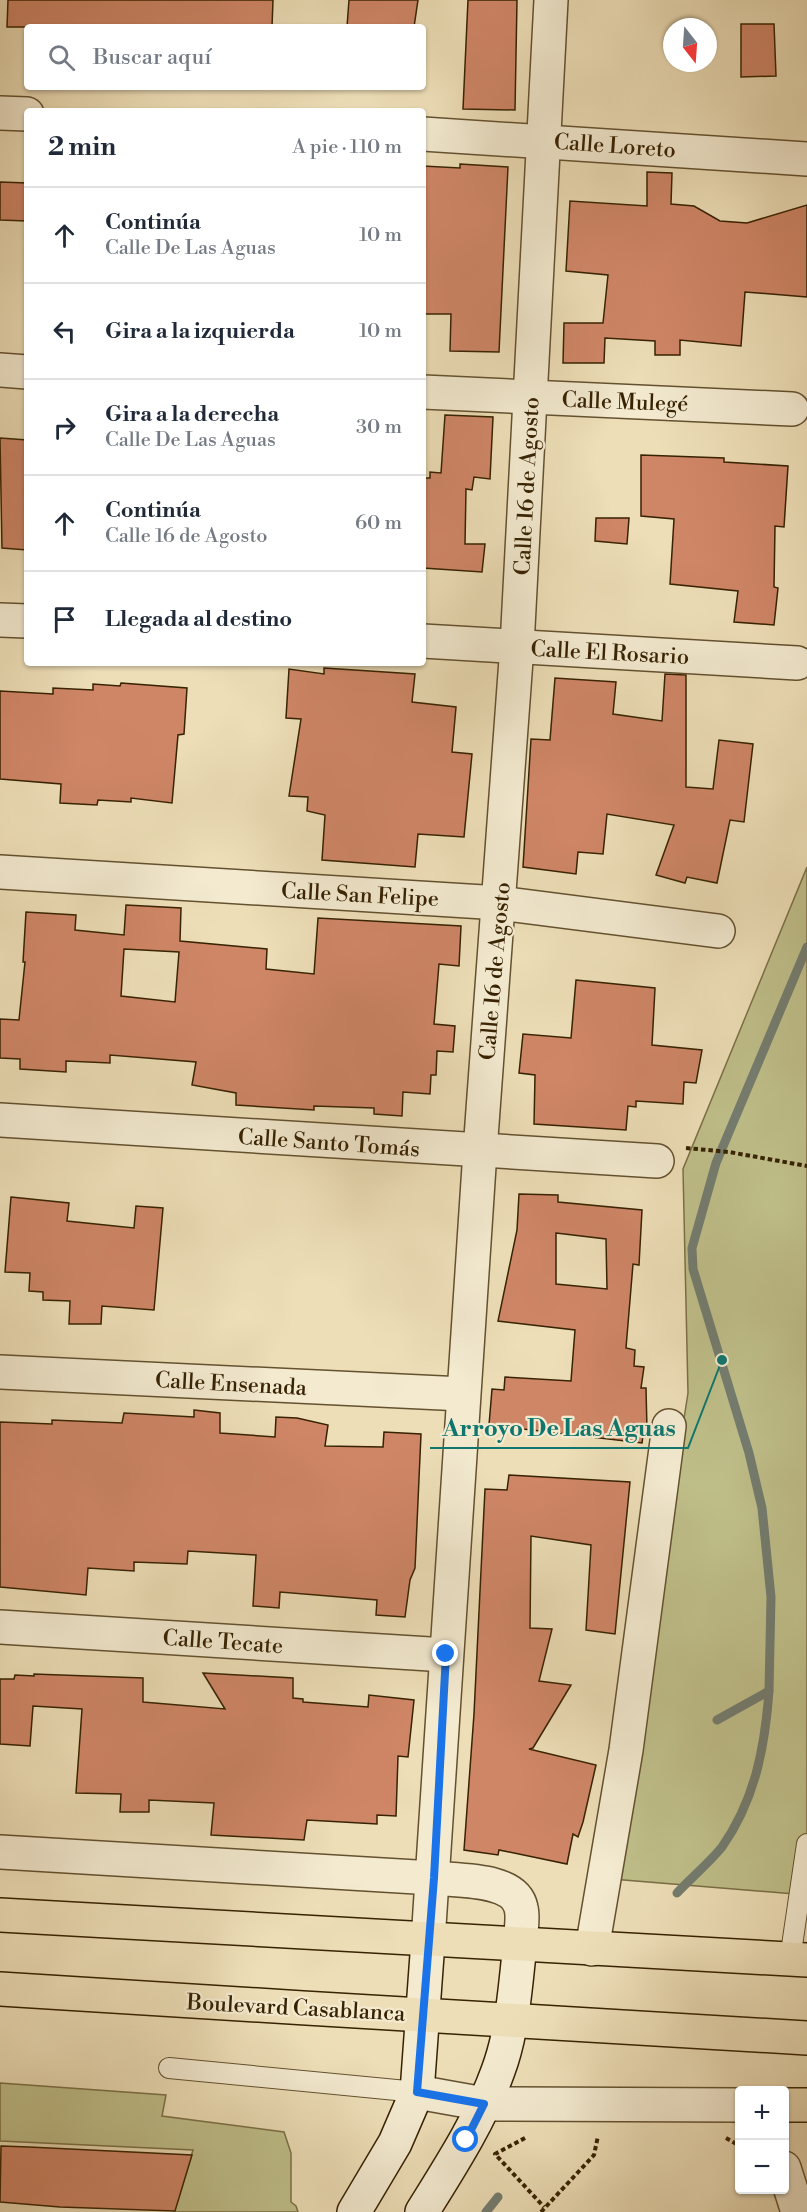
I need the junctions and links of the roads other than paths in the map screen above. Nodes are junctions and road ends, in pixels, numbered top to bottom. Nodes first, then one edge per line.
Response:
1 (551, 0) edge
2 (0, 113) edge
3 (24, 114) edge
4 (426, 134) edge
5 (545, 140) junction
6 (807, 159) edge
7 (0, 370) edge
8 (24, 372) edge
9 (426, 392) edge
10 (531, 397) junction
11 (792, 409) dead end
12 (0, 620) edge
13 (24, 621) edge
14 (426, 641) edge
15 (517, 646) junction
16 (797, 663) dead end
17 (0, 873) edge
18 (500, 903) junction
19 (718, 931) dead end
20 (0, 1120) edge
21 (480, 1151) junction
22 (669, 1154) road end
23 (0, 1372) edge
24 (463, 1394) junction
25 (669, 1426) dead end
26 (0, 1627) edge
27 (446, 1654) junction
28 (807, 1844) edge
29 (0, 1852) edge
30 (434, 1878) junction
31 (0, 1915) edge
32 (428, 1941) junction
33 (520, 1945) junction
34 (592, 1949) junction
35 (799, 1960) edge
36 (0, 1989) edge
37 (424, 2015) junction
38 (511, 2023) junction
39 (807, 2038) edge
40 (169, 2068) dead end
41 (417, 2092) junction
42 (484, 2104) junction
43 (735, 2105) edge
44 (789, 2105) edge
45 (807, 2105) edge
46 (789, 2184) edge
47 (354, 2212) edge
48 (422, 2212) edge
49 (798, 2212) edge

1 - 5 street, Calle 16 de Agosto
2 - 3 street
4 - 5 street, Calle Loreto
5 - 6 street, Calle Loreto
5 - 10 street, Calle 16 de Agosto
7 - 8 street
9 - 10 street, Calle Mulegé
10 - 11 street, Calle Mulegé
10 - 15 street, Calle 16 de Agosto
12 - 13 street
14 - 15 street, Calle El Rosario
15 - 16 street, Calle El Rosario
15 - 18 street, Calle 16 de Agosto
17 - 18 street, Calle San Felipe
18 - 19 street, Calle San Felipe
18 - 21 street, Calle 16 de Agosto
20 - 21 street, Calle Santo Tomás
21 - 22 street, Calle Santo Tomás
21 - 24 street, Calle 16 de Agosto
23 - 24 street, Calle Ensenada
24 - 27 street, Calle 16 de Agosto
25 - 34 street
26 - 27 street, Calle Tecate
27 - 30 street, Calle 16 de Agosto
28 - 35 lane
29 - 30 street
30 - 32 street, Calle 16 de Agosto
30 - 33 street
31 - 32 main road
32 - 33 main road
32 - 37 street, Calle 16 de Agosto
33 - 34 main road
33 - 38 street
34 - 35 main road
36 - 37 main road, Boulevard Casablanca
37 - 38 main road, Boulevard Casablanca
37 - 41 street, Calle 16 de Agosto
38 - 39 main road, Boulevard Casablanca
38 - 42 street
40 - 41 lane
41 - 42 street
41 - 47 street, Calle 16 de Agosto
42 - 43 street
42 - 48 street
44 - 45 main road
46 - 49 street

